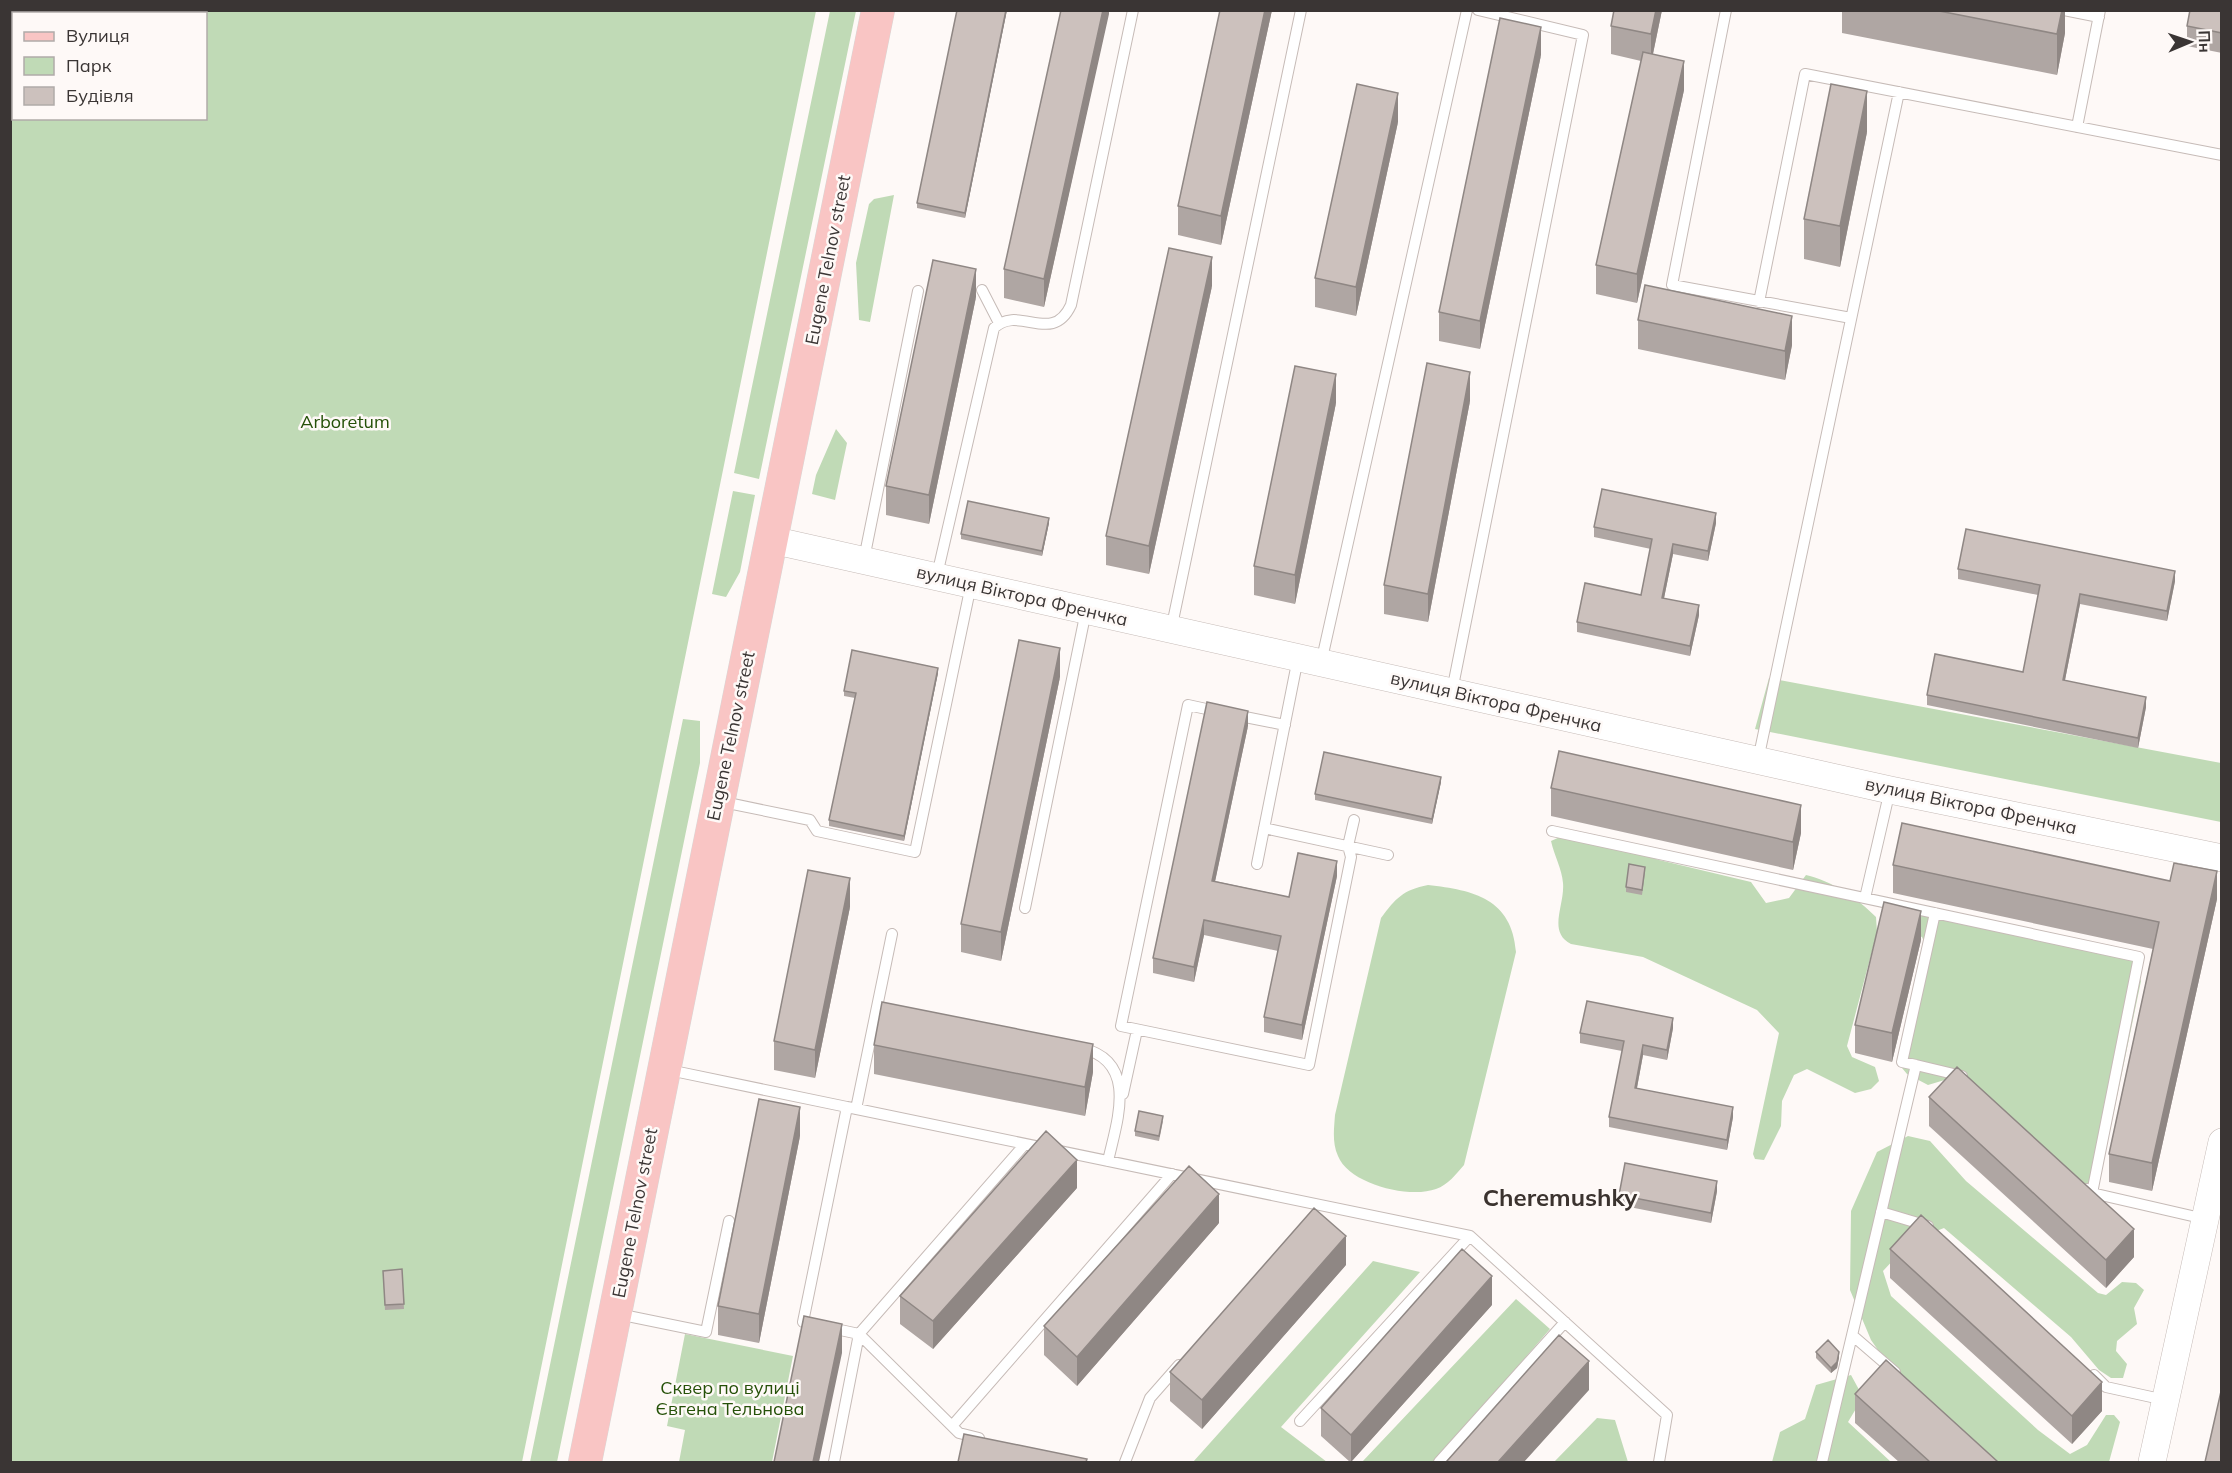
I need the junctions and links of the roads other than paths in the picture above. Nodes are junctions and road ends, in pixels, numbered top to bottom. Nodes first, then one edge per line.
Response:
1 (878, 10) edge
2 (1133, 10) edge
3 (1301, 10) edge
4 (1467, 10) edge
5 (1478, 10) edge
6 (1726, 10) edge
7 (2064, 10) edge
8 (2099, 14) edge
9 (1899, 92) junction
10 (2077, 127) junction
11 (2222, 155) edge
12 (982, 290) dead end
13 (918, 291) dead end
14 (1759, 302) junction
15 (1851, 318) junction
16 (999, 323) junction
17 (772, 540) junction
18 (864, 560) junction
19 (937, 577) junction
20 (971, 585) junction
21 (1086, 610) junction
22 (1171, 630) junction
23 (1310, 660) junction
24 (1452, 692) junction
25 (1285, 725) junction
26 (1758, 760) junction
27 (1890, 790) junction
28 (718, 801) junction
29 (1354, 820) dead end
30 (1264, 828) junction
31 (1552, 831) dead end
32 (1348, 846) junction
33 (1388, 855) dead end
34 (2222, 858) edge
35 (1257, 864) dead end
36 (1865, 898) junction
37 (1025, 908) dead end
38 (1935, 913) junction
39 (892, 934) dead end
40 (1137, 1030) junction
41 (1068, 1046) edge
42 (1916, 1065) junction
43 (664, 1069) junction
44 (1969, 1082) edge
45 (1121, 1100) junction
46 (852, 1108) junction
47 (2222, 1142) edge
48 (1025, 1144) junction
49 (1108, 1161) junction
50 (1172, 1174) junction
51 (2074, 1178) edge
52 (2092, 1193) junction
53 (2212, 1203) edge
54 (1881, 1212) junction
55 (729, 1221) dead end
56 (1935, 1232) edge
57 (1470, 1236) junction
58 (614, 1313) junction
59 (1565, 1322) junction
60 (859, 1334) junction
61 (1852, 1335) junction
62 (1189, 1354) edge
63 (2089, 1371) edge
64 (1908, 1384) edge
65 (2166, 1400) junction
66 (1300, 1421) dead end
67 (952, 1426) junction
68 (992, 1441) edge
69 (585, 1462) edge
70 (834, 1462) edge
71 (1125, 1462) edge
72 (1439, 1462) edge
73 (1659, 1462) edge
74 (1822, 1462) edge
75 (2152, 1462) edge

1 - 17 main road, Eugene Telnov street
2 - 16 lane
3 - 22 lane
4 - 23 lane
5 - 24 lane
6 - 14 lane
7 - 8 lane
8 - 10 lane
9 - 10 lane
9 - 14 lane
9 - 15 lane
10 - 11 lane
12 - 16 lane
13 - 18 lane
14 - 15 lane
15 - 26 lane
16 - 19 lane
17 - 18 street, вулиця Віктора Френчка
17 - 28 main road, Eugene Telnov street
18 - 19 street, вулиця Віктора Френчка
19 - 20 street, вулиця Віктора Френчка
20 - 21 street, вулиця Віктора Френчка
20 - 28 lane
21 - 22 street, вулиця Віктора Френчка
21 - 37 lane
22 - 23 street, вулиця Віктора Френчка
23 - 24 street, вулиця Віктора Френчка
23 - 25 lane
24 - 26 street, вулиця Віктора Френчка
25 - 30 lane
25 - 40 lane
26 - 27 street, вулиця Віктора Френчка
27 - 34 street, вулиця Віктора Френчка
27 - 36 lane
28 - 43 main road, Eugene Telnov street
29 - 32 lane
30 - 32 lane
30 - 35 lane
31 - 36 lane
32 - 33 lane
32 - 40 lane
36 - 38 lane
38 - 42 lane
38 - 52 lane
39 - 46 lane
40 - 45 lane
41 - 45 lane
42 - 44 lane
42 - 54 lane
43 - 46 lane
43 - 58 main road, Eugene Telnov street
45 - 49 lane
46 - 48 lane
46 - 60 lane
47 - 53 street
48 - 49 lane
48 - 60 lane
49 - 50 lane
50 - 57 lane
50 - 67 lane
51 - 52 lane
52 - 53 lane
53 - 65 street
54 - 56 lane
54 - 61 lane
55 - 58 lane
57 - 59 lane
57 - 66 lane
58 - 69 main road, Eugene Telnov street
59 - 72 lane
59 - 73 lane
60 - 67 lane
60 - 70 lane
61 - 64 lane
61 - 74 lane
62 - 71 lane
63 - 65 lane
65 - 75 street
67 - 68 lane

